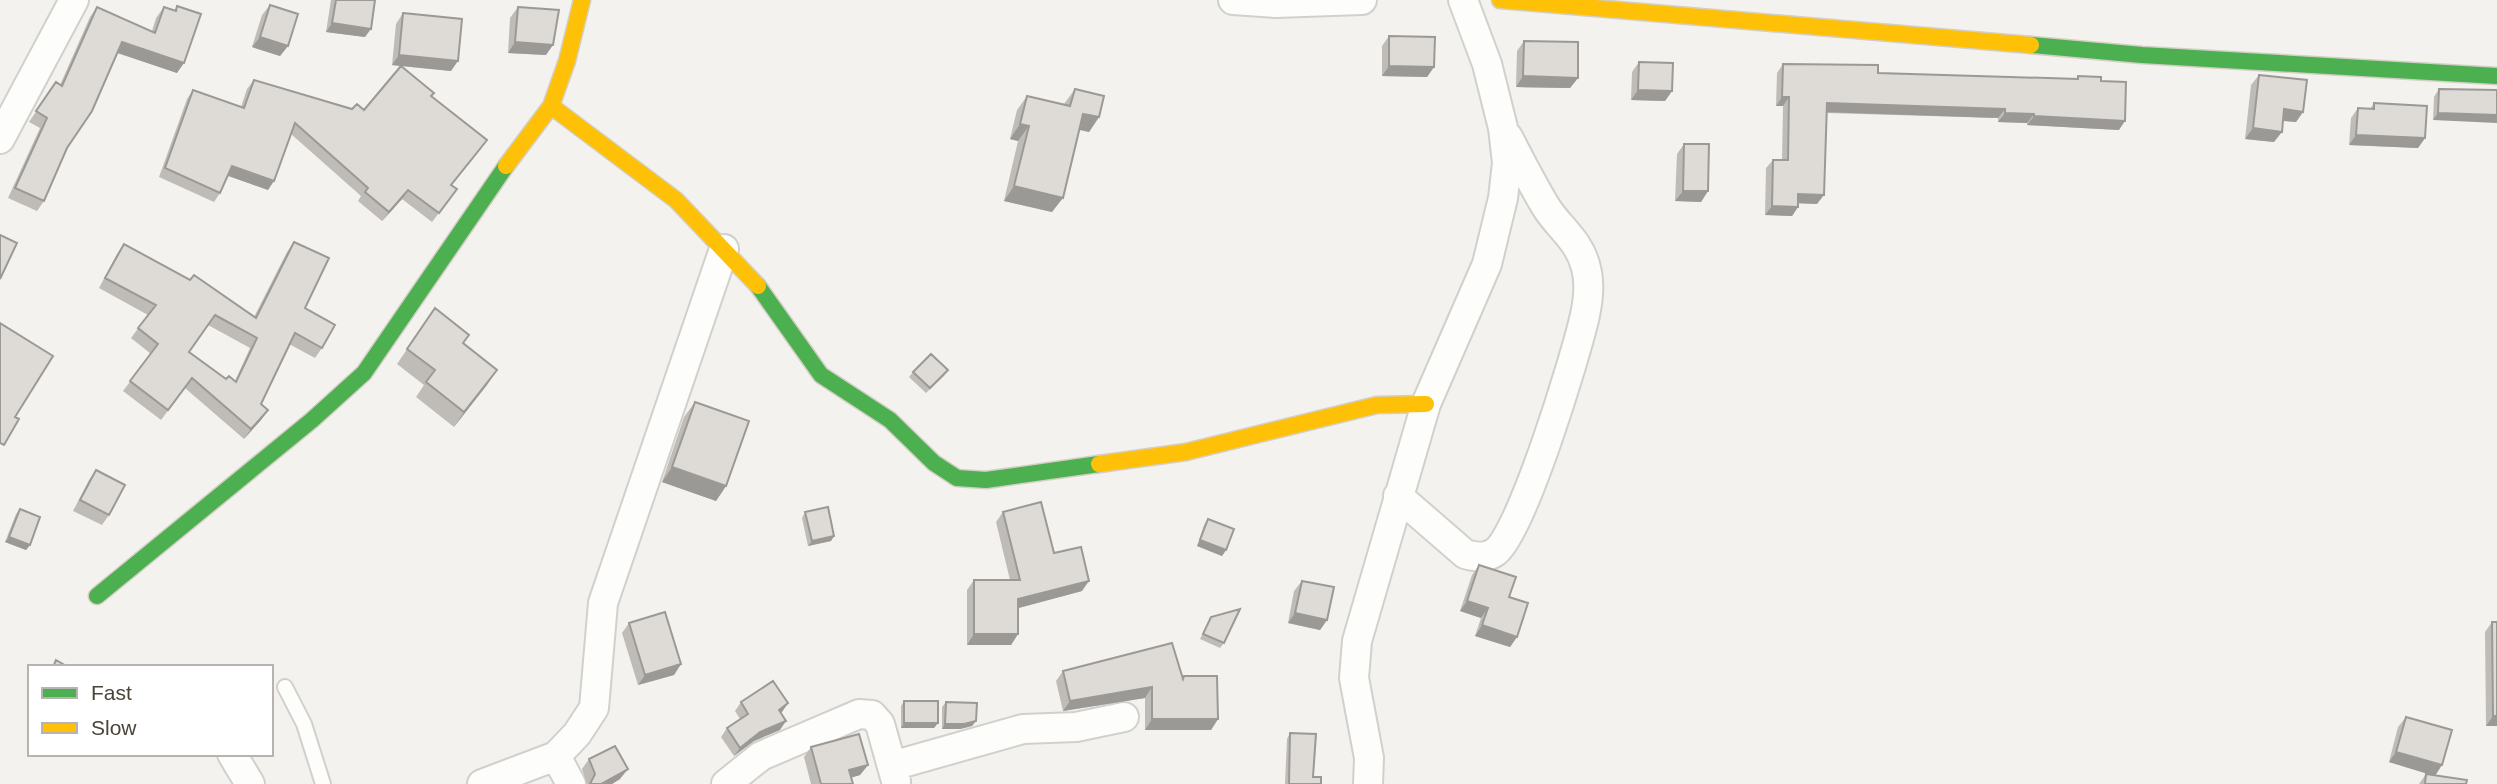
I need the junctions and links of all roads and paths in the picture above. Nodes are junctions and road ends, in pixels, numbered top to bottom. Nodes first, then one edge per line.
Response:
1 (74, 0) edge
2 (582, 0) edge
3 (1233, 0) edge
4 (1362, 0) edge
5 (1463, 0) edge
6 (1500, 0) edge
7 (1274, 1) edge
8 (2497, 76) edge
9 (551, 106) junction
10 (3, 128) edge
11 (1503, 128) junction
12 (724, 249) junction
13 (1426, 404) junction
14 (1398, 496) junction
15 (97, 596) dead end
16 (285, 687) dead end
17 (1124, 717) dead end
18 (233, 756) edge
19 (556, 756) junction
20 (894, 775) edge
21 (250, 784) edge
22 (323, 784) edge
23 (482, 784) edge
24 (570, 784) edge
25 (726, 784) edge
26 (1368, 784) edge

1 - 10 street
2 - 9 street
3 - 7 street
4 - 7 street
5 - 11 street
6 - 8 street
9 - 12 street
9 - 15 street
11 - 13 street
11 - 14 street
12 - 13 street
12 - 19 street
13 - 14 street
14 - 26 street
16 - 22 lane
17 - 20 street
18 - 21 street
19 - 23 street
19 - 24 street
20 - 25 street

